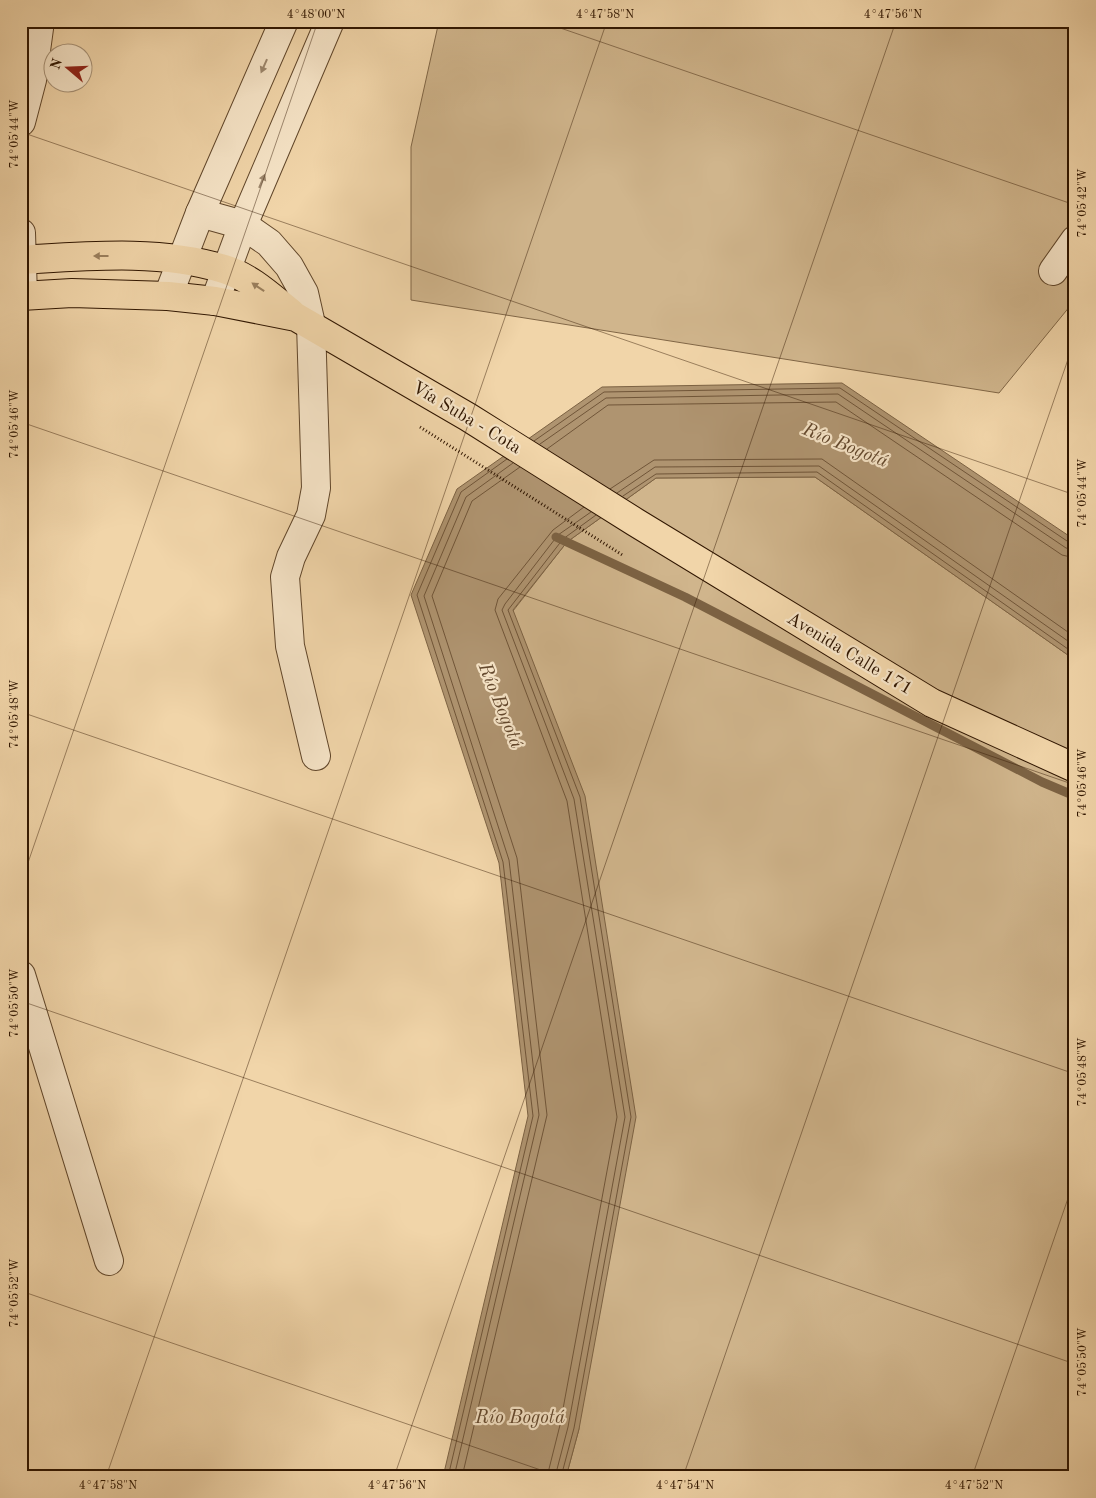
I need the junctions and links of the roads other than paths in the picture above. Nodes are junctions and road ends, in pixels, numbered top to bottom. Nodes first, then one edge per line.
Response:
1 (40, 21) edge
2 (56, 21) edge
3 (284, 21) edge
4 (330, 21) edge
5 (32, 80) junction
6 (21, 122) edge
7 (200, 213) junction
8 (243, 225) junction
9 (21, 233) edge
10 (1075, 240) edge
11 (22, 260) edge
12 (181, 261) junction
13 (225, 269) junction
14 (1053, 270) dead end
15 (22, 296) edge
16 (168, 296) junction
17 (215, 301) junction
18 (304, 321) junction
19 (635, 522) joint
20 (316, 756) dead end
21 (1075, 768) edge
22 (21, 975) edge
23 (109, 1261) dead end

1 - 5 street
2 - 5 street
3 -> 7 street
8 -> 4 street
5 - 6 street
7 - 8 street
7 - 12 street
8 - 13 street
8 - 18 street
9 - 11 street
10 - 14 street
12 -> 11 main road, Vía Suba - Cota
11 - 15 street
12 - 13 main road, Vía Suba - Cota
12 - 16 street
13 - 17 street
18 -> 13 main road, Vía Suba - Cota
15 - 16 main road, Vía Suba - Cota
16 - 17 main road, Vía Suba - Cota
17 - 18 main road, Vía Suba - Cota
18 - 19 main road, Vía Suba - Cota
18 - 20 street
19 - 21 main road, Avenida Calle 171
22 - 23 street

